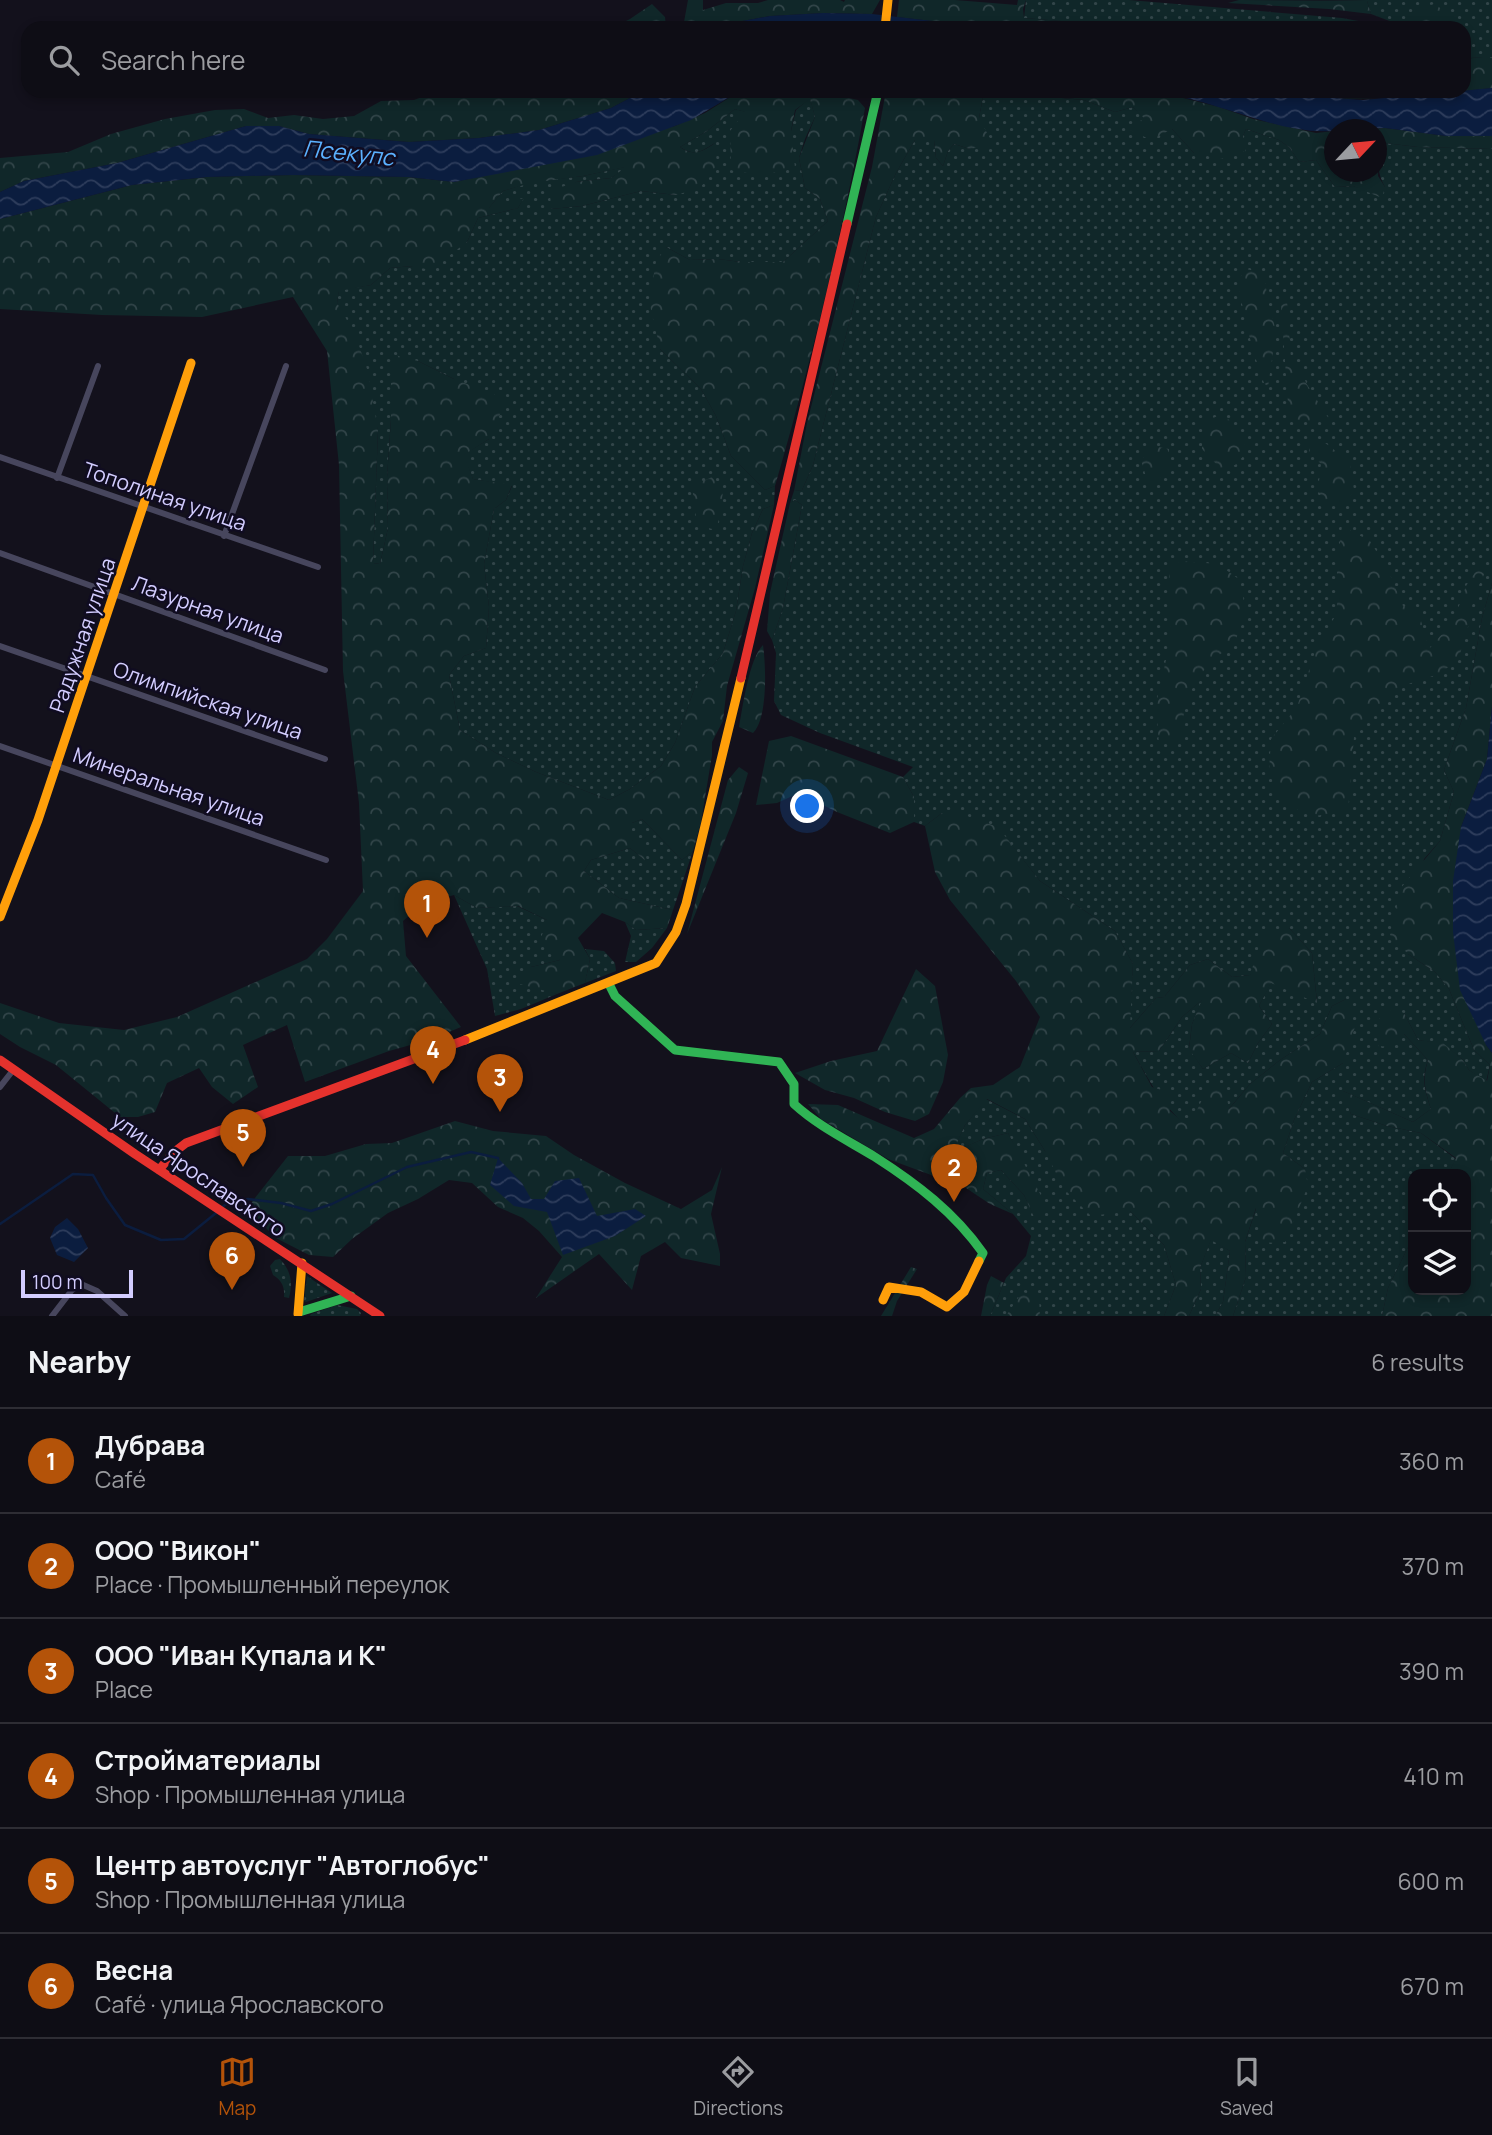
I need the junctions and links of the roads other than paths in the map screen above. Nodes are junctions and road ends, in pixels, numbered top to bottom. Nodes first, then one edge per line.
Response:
1 (888, 0) edge
2 (886, 21) edge
3 (877, 98) edge
4 (191, 363) dead end
5 (98, 366) dead end
6 (286, 366) dead end
7 (0, 457) edge
8 (57, 478) junction
9 (143, 508) junction
10 (224, 536) junction
11 (0, 553) edge
12 (318, 567) dead end
13 (115, 594) junction
14 (0, 646) edge
15 (325, 670) dead end
16 (87, 677) junction
17 (0, 746) edge
18 (325, 759) dead end
19 (55, 765) junction
20 (326, 860) dead end
21 (0, 917) edge
22 (609, 984) junction
23 (0, 1060) edge
24 (14, 1069) junction
25 (0, 1087) edge
26 (159, 1170) junction
27 (302, 1264) junction
28 (351, 1296) junction
29 (883, 1300) dead end
30 (298, 1314) edge
31 (52, 1316) edge
32 (125, 1316) edge
33 (380, 1316) edge

1 - 2 main road
3 - 22 main road
4 - 9 main road, Радужная улица
5 - 8 street
6 - 10 street
7 - 8 street, Тополиная улица
8 - 9 street, Тополиная улица
9 - 10 street, Тополиная улица
9 - 13 main road, Радужная улица
10 - 12 street, Тополиная улица
11 - 13 street, Лазурная улица
13 - 15 street, Лазурная улица
13 - 16 main road, Радужная улица
14 - 16 street, Олимпийская улица
16 - 18 street, Олимпийская улица
16 - 19 main road, Радужная улица
17 - 19 street, Минеральная улица
19 - 20 street, Минеральная улица
19 - 21 main road, Радужная улица
22 - 26 main road
22 - 29 main road
23 - 24 main road, улица Ярославского
24 - 25 street
24 - 26 main road, улица Ярославского
26 - 27 main road, улица Ярославского
27 - 28 main road, улица Ярославского
27 - 30 main road
28 - 30 main road
28 - 33 main road, улица Ярославского
31 - 32 street

